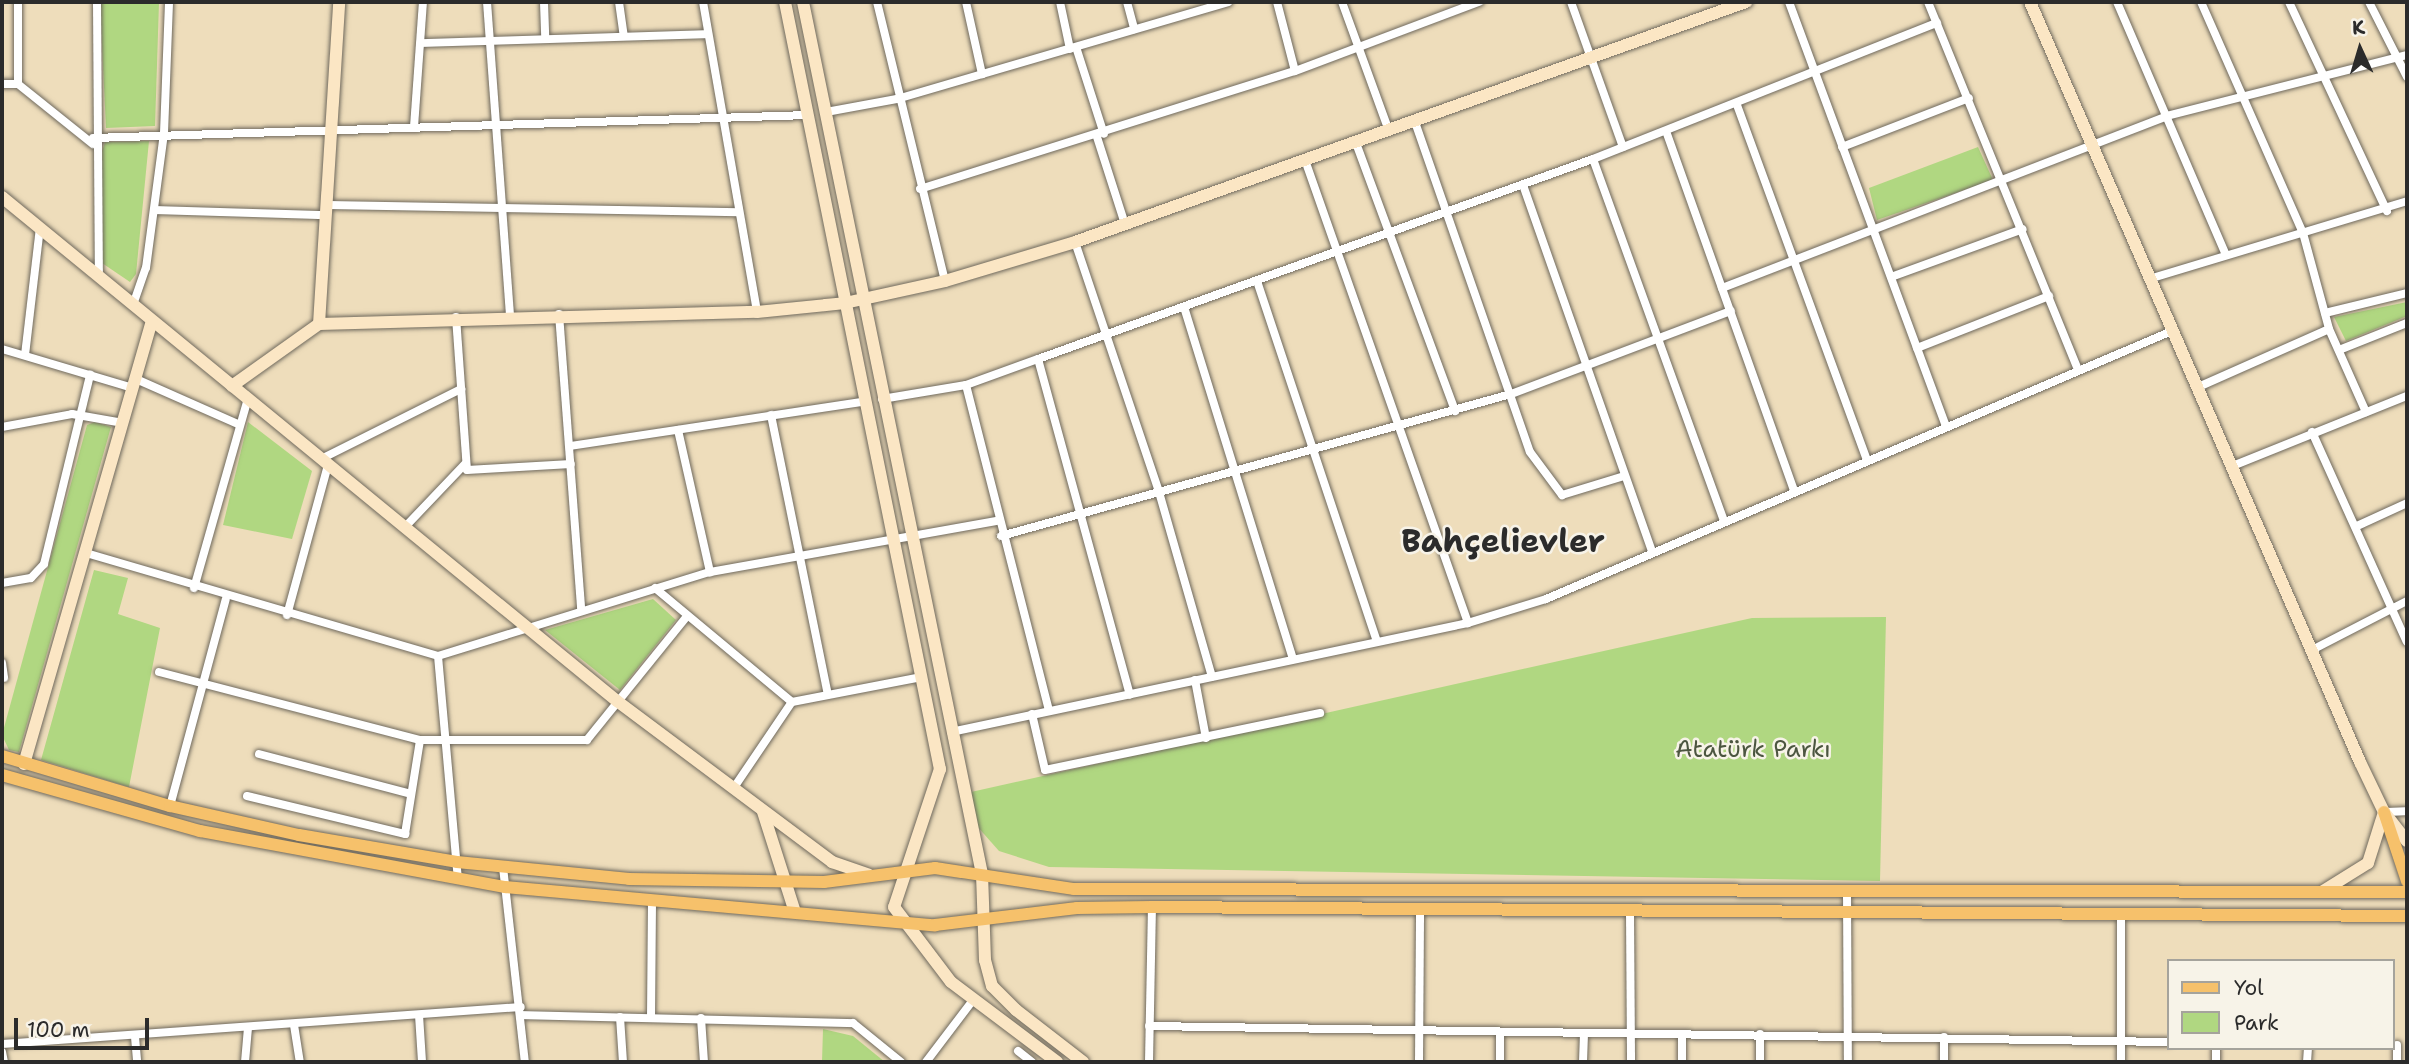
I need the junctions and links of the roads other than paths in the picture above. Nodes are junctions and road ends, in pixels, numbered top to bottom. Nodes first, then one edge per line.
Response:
1 (18, 2) edge
2 (96, 2) edge
3 (169, 2) edge
4 (339, 2) edge
5 (423, 2) edge
6 (486, 2) edge
7 (544, 2) edge
8 (619, 2) edge
9 (703, 2) edge
10 (785, 2) edge
11 (803, 2) edge
12 (877, 2) edge
13 (966, 2) edge
14 (1060, 2) edge
15 (1127, 2) edge
16 (1228, 2) edge
17 (1277, 2) edge
18 (1342, 2) edge
19 (1479, 2) edge
20 (1572, 2) edge
21 (1746, 2) edge
22 (1789, 2) edge
23 (1928, 2) edge
24 (2030, 2) edge
25 (2117, 2) edge
26 (2202, 2) edge
27 (2289, 2) edge
28 (2369, 2) edge
29 (1200, 6) edge
30 (1937, 23) junction
31 (1135, 29) junction
32 (708, 34) junction
33 (624, 36) junction
34 (545, 39) junction
35 (489, 40) junction
36 (424, 43) junction
37 (1357, 46) junction
38 (1073, 48) junction
39 (2407, 55) edge
40 (1592, 57) junction
41 (2398, 59) junction
42 (1294, 71) junction
43 (982, 74) junction
44 (1815, 75) junction
45 (2407, 77) edge
46 (2322, 78) junction
47 (2, 84) edge
48 (18, 84) junction
49 (2246, 96) junction
50 (897, 99) junction
51 (1969, 99) junction
52 (1737, 105) junction
53 (827, 112) junction
54 (808, 115) junction
55 (2167, 116) junction
56 (722, 118) junction
57 (1415, 122) junction
58 (496, 125) junction
59 (414, 127) junction
60 (333, 129) junction
61 (1389, 131) junction
62 (1666, 131) junction
63 (164, 133) junction
64 (1100, 135) junction
65 (93, 141) junction
66 (1356, 143) junction
67 (1623, 147) junction
68 (1842, 147) junction
69 (2093, 150) junction
70 (1593, 159) junction
71 (1306, 160) junction
72 (2004, 183) junction
73 (1523, 184) junction
74 (920, 189) junction
75 (2, 197) edge
76 (2407, 201) edge
77 (154, 210) junction
78 (327, 210) junction
79 (502, 211) junction
80 (739, 212) junction
81 (1450, 212) junction
82 (2387, 212) junction
83 (1125, 224) junction
84 (40, 228) junction
85 (2023, 229) junction
86 (1391, 233) junction
87 (1874, 233) junction
88 (2303, 233) junction
89 (1075, 242) junction
90 (1337, 253) junction
91 (2225, 253) junction
92 (1793, 261) junction
93 (99, 271) junction
94 (1891, 277) junction
95 (2149, 279) junction
96 (945, 281) junction
97 (1258, 281) junction
98 (1723, 288) junction
99 (2407, 293) edge
100 (2049, 296) junction
101 (864, 300) junction
102 (134, 302) junction
103 (845, 303) junction
104 (1184, 307) junction
105 (1731, 311) junction
106 (757, 312) junction
107 (2325, 313) junction
108 (559, 314) junction
109 (510, 315) junction
110 (456, 317) junction
111 (152, 321) junction
112 (2407, 323) edge
113 (319, 324) junction
114 (2329, 329) junction
115 (2172, 331) junction
116 (1109, 334) junction
117 (1656, 337) junction
118 (1917, 348) junction
119 (2, 349) edge
120 (2339, 350) junction
121 (25, 355) junction
122 (1038, 359) junction
123 (1586, 364) junction
124 (2078, 369) junction
125 (90, 375) junction
126 (134, 384) junction
127 (966, 385) junction
128 (232, 386) junction
129 (2196, 388) junction
130 (461, 389) junction
131 (1511, 394) junction
132 (2407, 396) edge
133 (882, 399) junction
134 (248, 400) junction
135 (866, 401) junction
136 (1455, 411) junction
137 (2366, 412) junction
138 (81, 414) junction
139 (771, 415) junction
140 (123, 423) junction
141 (238, 424) junction
142 (1945, 426) junction
143 (2, 427) edge
144 (1401, 427) junction
145 (678, 430) junction
146 (2312, 432) junction
147 (570, 446) junction
148 (1314, 451) junction
149 (1867, 460) junction
150 (325, 462) junction
151 (465, 464) junction
152 (571, 464) junction
153 (2231, 467) junction
154 (1234, 471) junction
155 (1624, 476) junction
156 (1794, 491) junction
157 (1159, 492) junction
158 (2407, 503) edge
159 (1081, 514) junction
160 (1724, 520) junction
161 (997, 521) junction
162 (2357, 526) junction
163 (405, 527) junction
164 (911, 535) junction
165 (895, 537) junction
166 (1001, 537) junction
167 (1652, 551) junction
168 (86, 553) junction
169 (800, 555) junction
170 (710, 572) junction
171 (2, 583) edge
172 (194, 588) junction
173 (655, 588) junction
174 (226, 598) junction
175 (2407, 601) edge
176 (2392, 608) junction
177 (581, 609) junction
178 (287, 615) junction
179 (687, 616) junction
180 (1468, 623) junction
181 (524, 627) junction
182 (1377, 642) junction
183 (2407, 642) edge
184 (2310, 651) junction
185 (438, 656) junction
186 (1293, 659) junction
187 (2, 663) edge
188 (159, 672) dead end
189 (922, 677) junction
190 (1212, 677) junction
191 (4, 678) dead end
192 (1195, 680) junction
193 (203, 684) junction
194 (828, 694) junction
195 (1130, 695) junction
196 (617, 701) junction
197 (792, 702) junction
198 (1049, 711) junction
199 (1320, 713) dead end
200 (1032, 714) junction
201 (948, 733) junction
202 (1206, 738) junction
203 (420, 740) junction
204 (444, 741) junction
205 (259, 754) dead end
206 (2, 756) edge
207 (24, 764) junction
208 (2, 775) edge
209 (733, 789) junction
210 (411, 794) junction
211 (247, 796) dead end
212 (170, 806) junction
213 (762, 811) junction
214 (2407, 811) edge
215 (2384, 812) junction
216 (2407, 841) edge
217 (457, 862) junction
218 (503, 867) junction
219 (903, 872) junction
220 (982, 874) junction
221 (869, 875) junction
222 (458, 879) junction
223 (2407, 881) edge
224 (782, 883) junction
225 (505, 887) junction
226 (2407, 892) edge
227 (1847, 893) junction
228 (2313, 895) junction
229 (652, 899) junction
230 (1152, 907) junction
231 (794, 909) junction
232 (1420, 910) junction
233 (1630, 912) junction
234 (1847, 914) junction
235 (2407, 916) edge
236 (2121, 917) junction
237 (899, 920) junction
238 (985, 922) junction
239 (973, 1000) junction
240 (521, 1011) junction
241 (419, 1015) junction
242 (620, 1017) junction
243 (651, 1017) junction
244 (701, 1018) junction
245 (294, 1025) junction
246 (1149, 1026) junction
247 (247, 1028) junction
248 (1419, 1032) junction
249 (1500, 1032) junction
250 (1584, 1033) junction
251 (1631, 1033) junction
252 (1682, 1034) junction
253 (1760, 1034) junction
254 (1848, 1035) junction
255 (135, 1037) junction
256 (1944, 1037) junction
257 (2122, 1041) junction
258 (2168, 1042) edge
259 (2, 1044) edge
260 (2395, 1045) edge
261 (2407, 1045) edge
262 (1018, 1051) dead end
263 (2, 1052) edge
264 (4, 1062) edge
265 (137, 1062) edge
266 (245, 1062) edge
267 (300, 1062) edge
268 (422, 1062) edge
269 (525, 1062) edge
270 (623, 1062) edge
271 (704, 1062) edge
272 (901, 1062) edge
273 (926, 1062) edge
274 (1032, 1062) edge
275 (1057, 1062) edge
276 (1083, 1062) edge
277 (1149, 1062) edge
278 (1419, 1062) edge
279 (1500, 1062) edge
280 (1583, 1062) edge
281 (1631, 1062) edge
282 (1682, 1062) edge
283 (1760, 1062) edge
284 (1848, 1062) edge
285 (1944, 1062) edge
286 (2122, 1062) edge
287 (2397, 1062) edge

1 - 48 street
2 - 65 street
3 - 63 street
4 - 60 main road
5 - 36 street
6 - 35 street
7 - 34 street
8 - 33 street
9 - 32 street
10 - 54 main road
11 - 53 main road
12 - 50 street
13 - 43 street
14 - 38 street
15 - 31 street
16 - 29 street
17 - 42 street
18 - 37 street
19 - 37 street
20 - 40 street
21 - 40 main road
22 - 44 street
23 - 30 street
24 - 69 main road
25 - 55 street
26 - 49 street
27 - 46 street
28 - 41 street
29 - 31 street
30 - 44 street
30 - 51 street
31 - 38 street
32 - 33 street
32 - 56 street
33 - 34 street
34 - 35 street
35 - 36 street
35 - 58 street
36 - 59 street
37 - 42 street
37 - 61 street
38 - 43 street
38 - 64 street
39 - 41 street
40 - 57 main road
40 - 67 street
41 - 45 street
41 - 46 street
42 - 64 street
43 - 50 street
44 - 52 street
44 - 68 street
46 - 49 street
46 - 82 street
47 - 48 street
48 - 65 street
49 - 55 street
49 - 88 street
50 - 53 street
50 - 74 street
51 - 68 street
51 - 72 street
52 - 62 street
52 - 92 street
53 - 101 main road
54 - 56 street
54 - 103 main road
55 - 69 street
55 - 91 street
56 - 58 street
56 - 80 street
57 - 61 main road
57 - 81 street
58 - 59 street
58 - 79 street
59 - 60 street
60 - 63 street
60 - 78 main road
61 - 66 main road
62 - 67 street
62 - 98 street
63 - 65 street
63 - 77 street
64 - 74 street
64 - 83 street
65 - 93 street
66 - 71 main road
66 - 86 street
67 - 70 street
68 - 87 street
69 - 72 street
69 - 95 main road
70 - 73 street
70 - 117 street
71 - 83 main road
71 - 90 street
72 - 85 street
72 - 87 street
73 - 81 street
73 - 123 street
74 - 96 street
75 - 84 main road
76 - 82 street
77 - 78 street
77 - 102 street
78 - 79 street
78 - 113 main road
79 - 80 street
79 - 109 street
80 - 106 street
81 - 86 street
81 - 131 street
82 - 88 street
83 - 89 main road
84 - 93 main road
84 - 121 street
85 - 94 street
85 - 100 street
86 - 90 street
86 - 136 street
87 - 92 street
87 - 94 street
88 - 91 street
88 - 107 street
89 - 96 main road
89 - 116 street
90 - 97 street
90 - 144 street
91 - 95 street
92 - 98 street
92 - 149 street
93 - 102 main road
94 - 118 street
95 - 115 main road
96 - 101 main road
97 - 104 street
97 - 148 street
98 - 105 street
99 - 107 street
100 - 118 street
100 - 124 street
101 - 103 main road
101 - 133 main road
102 - 111 main road
103 - 106 main road
103 - 135 main road
104 - 116 street
104 - 154 street
105 - 117 street
105 - 156 street
106 - 108 main road
107 - 114 street
108 - 109 main road
108 - 147 street
109 - 110 main road
110 - 113 main road
110 - 130 street
111 - 126 main road
111 - 128 main road
112 - 120 street
113 - 128 main road
114 - 120 street
114 - 129 street
115 - 124 street
115 - 129 main road
116 - 122 street
116 - 157 street
117 - 123 street
117 - 160 street
118 - 142 street
119 - 121 street
120 - 137 street
121 - 125 street
122 - 127 street
122 - 159 street
123 - 131 street
123 - 155 street
124 - 142 street
125 - 126 street
125 - 138 street
126 - 140 main road
126 - 141 street
127 - 133 street
127 - 161 street
128 - 134 main road
129 - 153 main road
130 - 150 street
130 - 151 street
131 - 136 street
131 - 155 street
132 - 137 street
133 - 164 main road
134 - 141 street
134 - 150 main road
135 - 139 street
135 - 165 main road
136 - 144 street
137 - 146 street
138 - 140 street
138 - 143 street
138 - 171 street
139 - 145 street
139 - 169 street
140 - 168 main road
141 - 172 street
142 - 149 street
144 - 148 street
144 - 180 street
145 - 147 street
145 - 170 street
146 - 153 street
146 - 162 street
147 - 152 street
148 - 154 street
148 - 182 street
149 - 156 street
150 - 163 main road
150 - 178 street
151 - 152 street
151 - 163 street
152 - 177 street
153 - 184 main road
154 - 157 street
154 - 186 street
155 - 167 street
156 - 160 street
157 - 159 street
157 - 190 street
158 - 162 street
159 - 166 street
159 - 195 street
160 - 167 street
161 - 164 street
161 - 166 street
162 - 176 street
163 - 181 main road
164 - 165 street
164 - 201 main road
165 - 169 street
165 - 189 main road
166 - 198 street
167 - 180 street
168 - 172 street
168 - 207 main road
169 - 170 street
169 - 194 street
170 - 173 street
172 - 174 street
173 - 177 street
173 - 179 street
174 - 178 street
174 - 193 street
175 - 176 street
176 - 183 street
176 - 184 street
177 - 181 street
178 - 185 street
179 - 196 street
179 - 197 street
180 - 182 street
181 - 185 street
181 - 196 main road
182 - 186 street
184 - 215 main road
185 - 204 street
186 - 190 street
187 - 191 street
188 - 193 street
189 - 194 street
189 - 219 main road
190 - 192 street
192 - 195 street
192 - 202 street
193 - 203 street
193 - 212 street
194 - 197 street
195 - 198 street
196 - 204 street
196 - 209 main road
197 - 209 street
198 - 200 street
199 - 202 street
200 - 201 street
200 - 202 street
201 - 220 main road
203 - 204 street
203 - 210 street
204 - 217 street
205 - 210 street
206 - 207 main road
207 - 212 main road
208 - 222 main road
209 - 213 main road
210 - 211 street
212 - 217 main road
213 - 221 main road
213 - 224 main road
214 - 215 street
215 - 216 main road
215 - 223 main road
215 - 228 main road
217 - 218 main road
217 - 222 street
218 - 224 main road
218 - 225 street
219 - 220 main road
219 - 221 main road
219 - 237 main road
220 - 227 main road
220 - 238 main road
221 - 224 main road
222 - 225 main road
224 - 231 main road
225 - 229 main road
225 - 240 street
226 - 228 main road
227 - 228 main road
227 - 234 street
229 - 231 main road
229 - 243 street
230 - 232 main road
230 - 238 main road
230 - 246 street
231 - 237 main road
232 - 233 main road
232 - 248 street
233 - 234 main road
233 - 251 street
234 - 236 main road
234 - 254 street
235 - 236 main road
236 - 257 street
237 - 238 main road
237 - 239 main road
238 - 276 main road
239 - 273 street
239 - 275 main road
240 - 241 street
240 - 242 street
240 - 269 street
241 - 245 street
241 - 268 street
242 - 243 street
242 - 270 street
243 - 244 street
244 - 271 street
244 - 272 street
245 - 247 street
245 - 267 street
246 - 248 street
246 - 277 street
247 - 255 street
247 - 266 street
248 - 249 street
248 - 278 street
249 - 250 street
249 - 279 street
250 - 251 street
250 - 280 street
251 - 252 street
251 - 281 street
252 - 253 street
252 - 282 street
253 - 254 street
253 - 283 street
254 - 256 street
254 - 284 street
255 - 259 street
255 - 265 street
256 - 257 street
256 - 285 street
257 - 258 street
257 - 286 street
260 - 261 street
260 - 287 street
262 - 274 street
263 - 264 street

